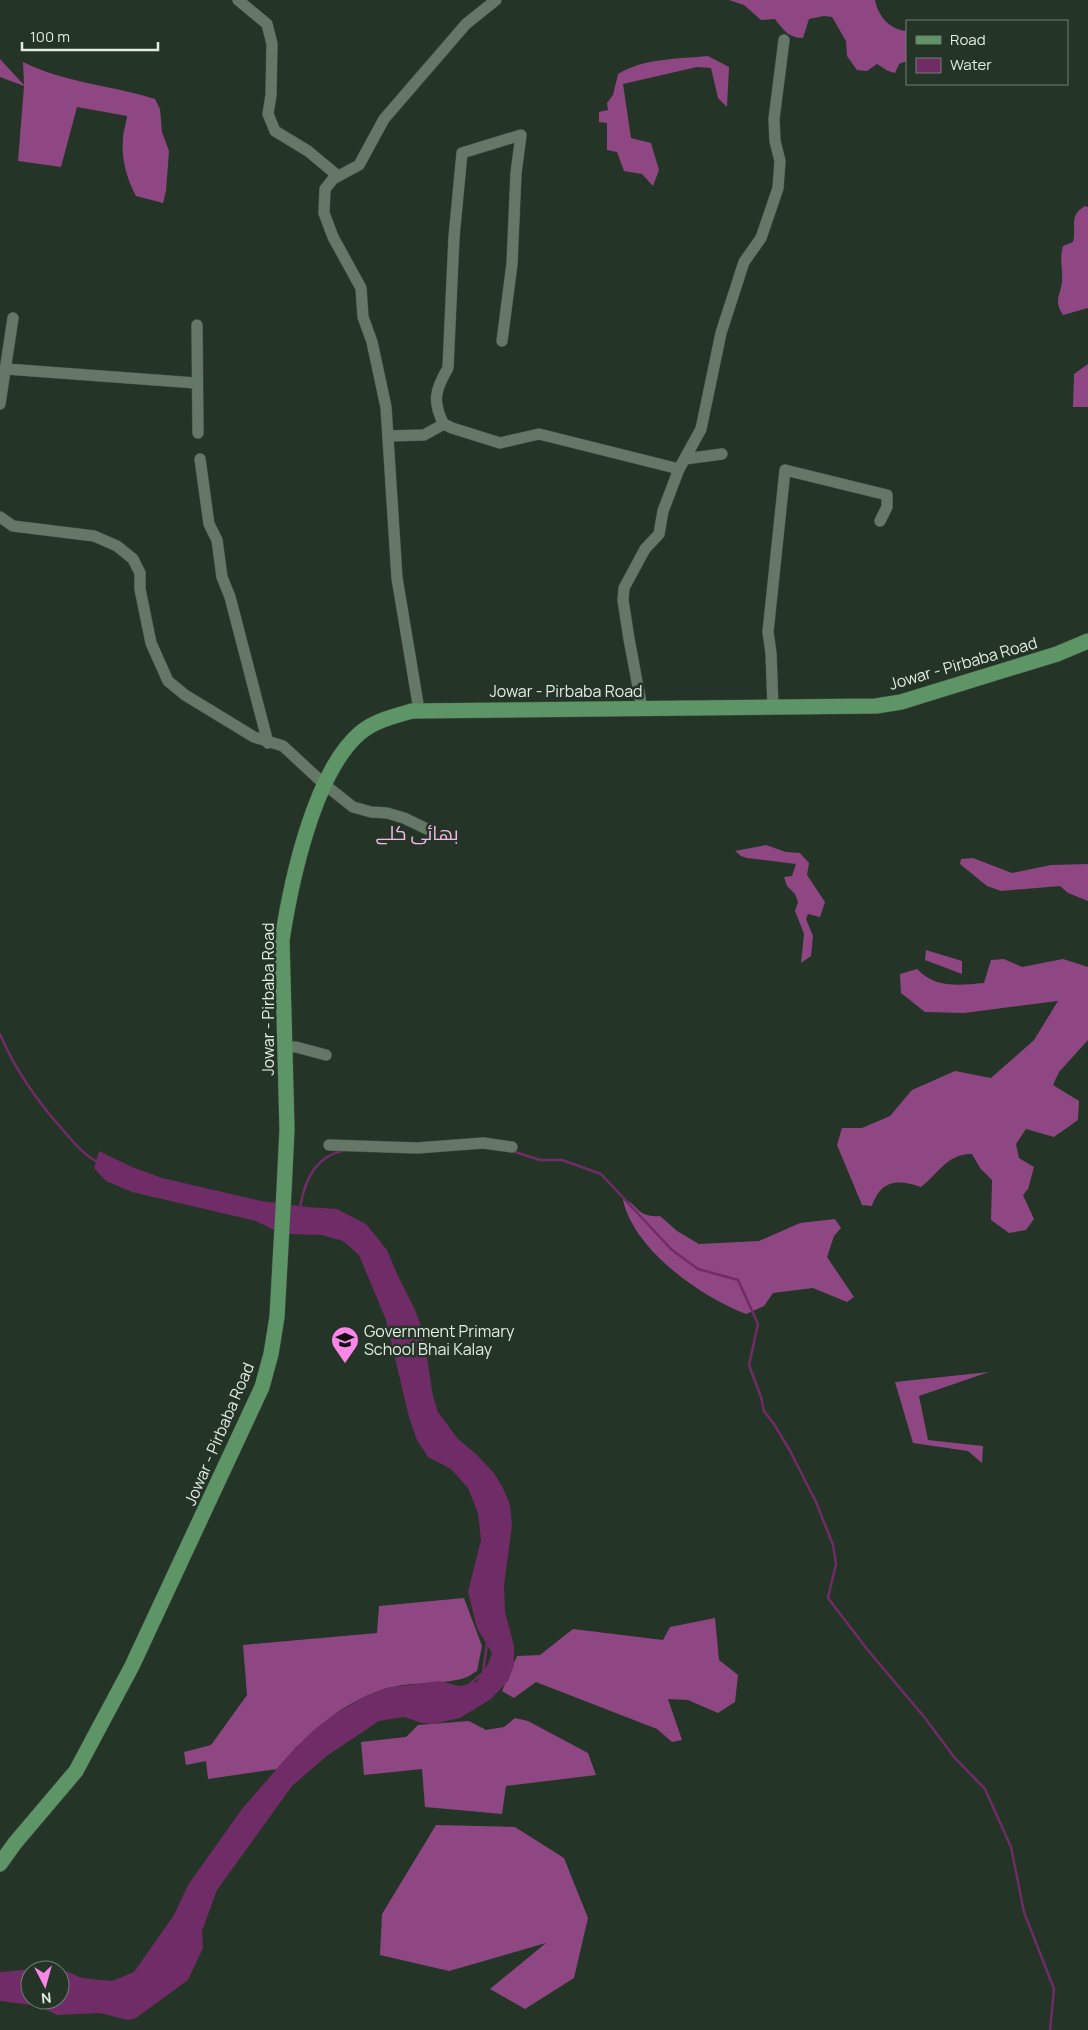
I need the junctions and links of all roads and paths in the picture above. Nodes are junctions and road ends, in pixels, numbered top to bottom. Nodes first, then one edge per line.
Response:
1 (238, 0) edge
2 (496, 0) edge
3 (784, 40) dead end
4 (338, 176) junction
5 (13, 318) dead end
6 (197, 325) dead end
7 (502, 341) dead end
8 (6, 369) junction
9 (196, 383) junction
10 (0, 404) edge
11 (444, 424) junction
12 (198, 433) dead end
13 (388, 436) junction
14 (722, 454) dead end
15 (200, 459) dead end
16 (682, 464) junction
17 (0, 517) edge
18 (880, 521) dead end
19 (1088, 641) edge
20 (773, 707) junction
21 (642, 708) junction
22 (419, 710) junction
23 (268, 743) junction
24 (324, 784) junction
25 (427, 829) dead end
26 (284, 1046) junction
27 (326, 1055) dead end
28 (329, 1145) dead end
29 (512, 1147) dead end
30 (0, 1864) edge

1 - 4 street
2 - 4 street
3 - 16 street
4 - 13 street
5 - 8 street
6 - 9 street
7 - 11 street
8 - 9 street
8 - 10 street
9 - 12 street
11 - 13 street
11 - 16 street
13 - 22 street
14 - 16 street
15 - 23 street
16 - 21 street
17 - 23 street
18 - 20 street
19 - 20 main road, Jowar - Pirbaba Road
20 - 21 main road, Jowar - Pirbaba Road
21 - 22 main road, Jowar - Pirbaba Road
22 - 24 main road, Jowar - Pirbaba Road
23 - 24 street
24 - 25 street
24 - 26 main road, Jowar - Pirbaba Road
26 - 27 street
26 - 30 main road, Jowar - Pirbaba Road
28 - 29 street

